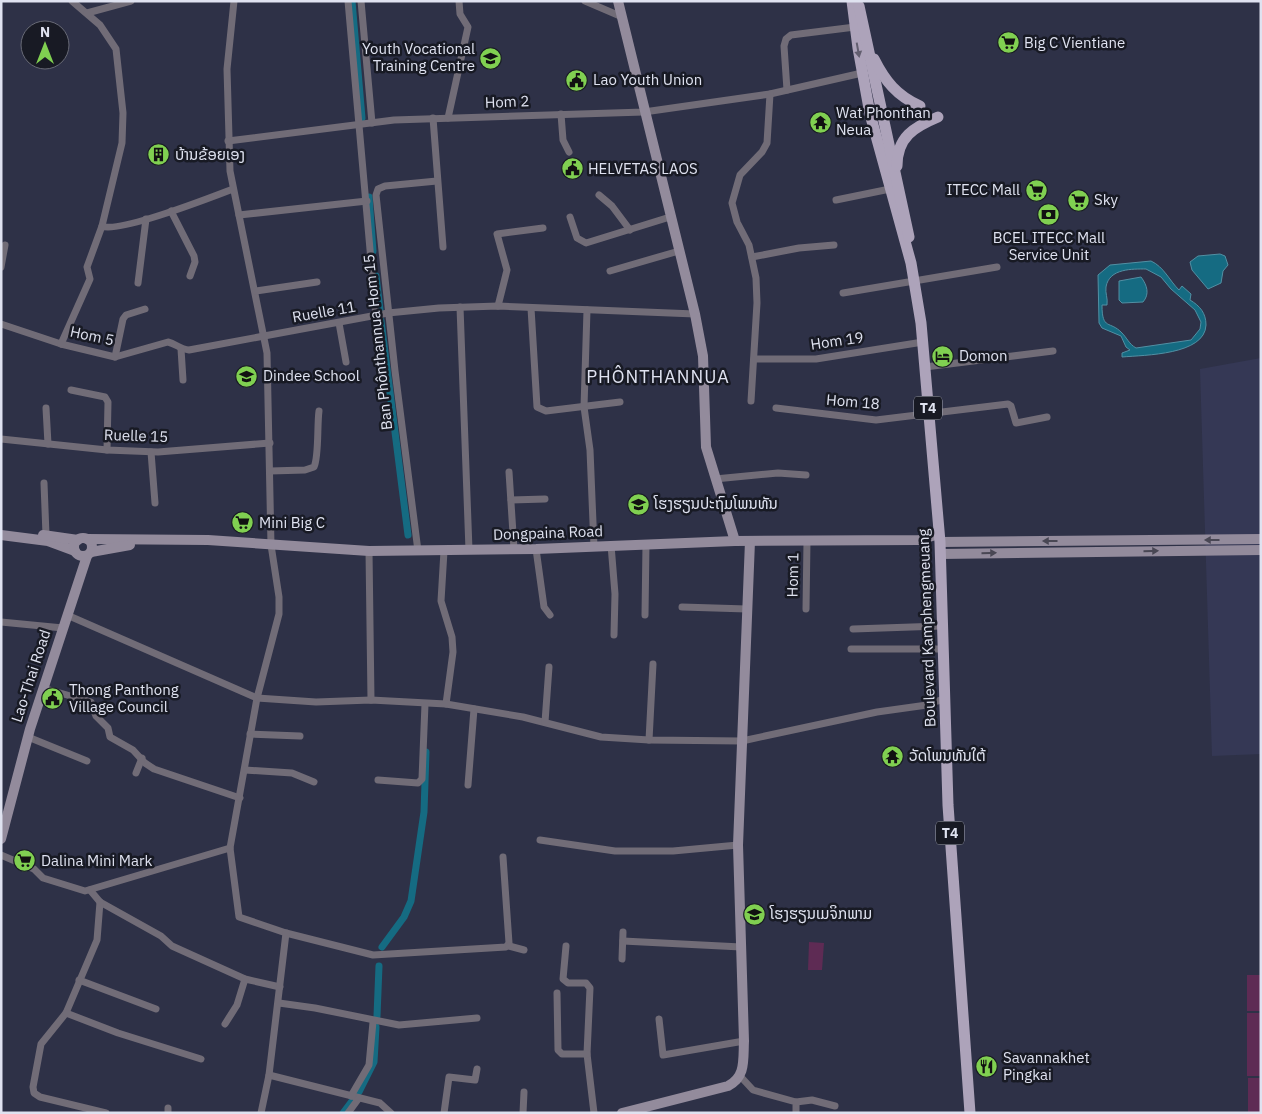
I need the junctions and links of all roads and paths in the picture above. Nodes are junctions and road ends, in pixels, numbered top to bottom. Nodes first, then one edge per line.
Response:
1 (72, 1) edge
2 (132, 1) edge
3 (234, 1) edge
4 (348, 1) edge
5 (361, 1) edge
6 (459, 1) edge
7 (586, 1) edge
8 (618, 1) edge
9 (852, 1) edge
10 (858, 1) edge
11 (88, 13) junction
12 (620, 16) junction
13 (855, 27) junction
14 (867, 46) junction
15 (862, 73) junction
16 (787, 90) junction
17 (770, 94) junction
18 (920, 106) dead end
19 (644, 112) junction
20 (561, 114) junction
21 (876, 114) junction
22 (938, 117) dead end
23 (433, 118) junction
24 (448, 118) junction
25 (372, 122) junction
26 (359, 124) junction
27 (879, 127) junction
28 (228, 141) junction
29 (568, 152) dead end
30 (897, 178) junction
31 (437, 181) junction
32 (890, 189) junction
33 (233, 190) junction
34 (599, 195) dead end
35 (836, 200) dead end
36 (367, 202) junction
37 (171, 211) junction
38 (239, 215) junction
39 (570, 217) dead end
40 (670, 217) junction
41 (146, 219) junction
42 (102, 226) junction
43 (543, 228) dead end
44 (630, 230) junction
45 (5, 245) dead end
46 (834, 245) dead end
47 (444, 247) dead end
48 (679, 250) junction
49 (752, 257) junction
50 (911, 263) junction
51 (1, 267) edge
52 (997, 267) dead end
53 (610, 271) dead end
54 (190, 276) dead end
55 (317, 282) dead end
56 (915, 282) junction
57 (138, 283) dead end
58 (256, 291) junction
59 (843, 293) dead end
60 (498, 306) junction
61 (460, 307) junction
62 (531, 308) junction
63 (145, 309) dead end
64 (588, 310) junction
65 (388, 313) junction
66 (695, 314) junction
67 (376, 316) junction
68 (340, 323) junction
69 (1, 324) edge
70 (266, 337) junction
71 (923, 342) junction
72 (61, 344) junction
73 (181, 349) junction
74 (1053, 351) dead end
75 (115, 357) junction
76 (754, 359) junction
77 (346, 362) dead end
78 (926, 367) junction
79 (183, 380) dead end
80 (71, 390) dead end
81 (751, 401) dead end
82 (620, 402) dead end
83 (584, 407) junction
84 (46, 408) dead end
85 (776, 408) dead end
86 (319, 411) dead end
87 (928, 415) junction
88 (1047, 417) dead end
89 (1, 439) edge
90 (270, 443) junction
91 (48, 444) junction
92 (107, 450) junction
93 (151, 452) junction
94 (270, 470) junction
95 (510, 472) dead end
96 (806, 475) dead end
97 (716, 479) junction
98 (44, 483) dead end
99 (544, 499) dead end
100 (511, 500) junction
101 (155, 503) dead end
102 (1, 535) edge
103 (46, 535) junction
104 (30, 538) junction
105 (939, 538) junction
106 (1261, 539) edge
107 (82, 540) junction
108 (158, 540) junction
109 (735, 541) junction
110 (750, 541) junction
111 (807, 541) junction
112 (646, 544) junction
113 (271, 546) junction
114 (594, 546) junction
115 (611, 546) junction
116 (514, 549) junction
117 (469, 550) junction
118 (536, 550) junction
119 (1261, 550) edge
120 (369, 551) junction
121 (418, 551) junction
122 (444, 551) junction
123 (82, 553) junction
124 (940, 554) junction
125 (682, 607) dead end
126 (747, 609) junction
127 (806, 609) dead end
128 (67, 615) junction
129 (550, 615) dead end
130 (645, 615) dead end
131 (1, 622) edge
132 (942, 626) junction
133 (63, 628) junction
134 (853, 629) dead end
135 (614, 635) dead end
136 (851, 649) dead end
137 (944, 649) junction
138 (653, 664) dead end
139 (548, 667) dead end
140 (42, 688) junction
141 (257, 698) junction
142 (946, 698) junction
143 (371, 700) junction
144 (425, 704) junction
145 (446, 704) junction
146 (474, 709) junction
147 (545, 722) junction
148 (250, 734) junction
149 (300, 736) dead end
150 (28, 737) junction
151 (650, 740) junction
152 (742, 741) junction
153 (142, 758) junction
154 (87, 761) dead end
155 (245, 770) junction
156 (136, 773) dead end
157 (378, 780) dead end
158 (314, 782) dead end
159 (468, 785) dead end
160 (240, 798) junction
161 (1, 839) edge
162 (540, 840) dead end
163 (738, 845) junction
164 (230, 848) junction
165 (1, 855) edge
166 (503, 857) dead end
167 (90, 890) junction
168 (100, 902) junction
169 (623, 932) dead end
170 (286, 933) junction
171 (623, 941) junction
172 (508, 946) junction
173 (566, 946) dead end
174 (741, 947) junction
175 (524, 950) dead end
176 (622, 959) dead end
177 (245, 979) junction
178 (79, 980) junction
179 (280, 987) junction
180 (557, 993) dead end
181 (278, 1003) junction
182 (156, 1009) dead end
183 (66, 1013) junction
184 (477, 1018) dead end
185 (660, 1019) dead end
186 (373, 1022) junction
187 (225, 1024) dead end
188 (744, 1041) junction
189 (587, 1054) junction
190 (201, 1059) dead end
191 (477, 1069) dead end
192 (270, 1075) junction
193 (741, 1076) junction
194 (524, 1092) dead end
195 (351, 1096) junction
196 (359, 1098) junction
197 (796, 1102) junction
198 (835, 1106) dead end
199 (106, 1113) edge
200 (261, 1113) edge
201 (348, 1113) edge
202 (391, 1113) edge
203 (444, 1113) edge
204 (523, 1113) edge
205 (594, 1113) edge
206 (622, 1113) edge
207 (796, 1113) edge
208 (970, 1113) edge

1 - 11 street
2 - 11 street
3 - 28 street
4 - 26 street
5 - 25 street
6 - 24 street
7 - 12 street
8 - 12 street
9 - 13 main road, Boulevard Kamphengmeuang / T4
10 - 14 main road, Boulevard Kamphengmeuang / T4
11 - 42 street
12 - 19 street
13 -> 15 main road, Boulevard Kamphengmeuang / T4
13 - 16 street
14 - 18 main road
14 - 21 main road, Boulevard Kamphengmeuang / T4
15 - 16 street, Hom 2
15 - 21 main road, Boulevard Kamphengmeuang / T4
16 - 17 street, Hom 2
17 - 19 street, Hom 2
17 - 49 street
19 - 20 street, Hom 2
19 - 40 street
20 - 24 street, Hom 2
20 - 29 street
21 - 27 main road, Boulevard Kamphengmeuang / T4
22 - 30 main road
23 - 24 street, Hom 2
23 - 25 street, Hom 2
23 - 31 street
25 - 26 street, Hom 2
26 - 28 street, Hom 2
26 - 36 street
27 - 30 main road, Boulevard Kamphengmeuang / T4
27 - 32 main road, Boulevard Kamphengmeuang / T4
28 - 33 street
30 - 50 main road, Boulevard Kamphengmeuang / T4
31 - 47 street
31 - 65 street, Ban Phônthannua Hom 15
32 - 35 street
32 - 50 main road, Boulevard Kamphengmeuang / T4
33 - 37 street
33 - 38 street
34 - 44 street
36 - 38 street
36 - 67 street
37 - 41 street
37 - 54 street
38 - 58 street
39 - 44 street
40 - 44 street
40 - 48 street
41 - 42 street
41 - 57 street
42 - 72 street
43 - 60 street
45 - 51 street
46 - 49 street
48 - 53 street
48 - 66 street
49 - 76 street
50 - 56 main road, Boulevard Kamphengmeuang / T4
52 - 56 street
55 - 58 street
56 - 59 street
56 - 71 main road, Boulevard Kamphengmeuang / T4
58 - 70 street
60 - 61 street, Ruelle 11
60 - 62 street, Ruelle 11
61 - 65 street, Ruelle 11
61 - 117 street
62 - 64 street, Ruelle 11
62 - 83 street
63 - 75 street
64 - 66 street, Ruelle 11
64 - 83 street
65 - 67 street, Ruelle 11
65 - 121 street, Ban Phônthannua Hom 15
66 - 97 street
67 - 68 street, Ruelle 11
68 - 70 street, Ruelle 11
68 - 77 street
69 - 72 street, Hom 5
70 - 73 street, Hom 5
70 - 90 street
71 - 76 street, Hom 19
71 - 78 main road, Boulevard Kamphengmeuang / T4
72 - 75 street, Hom 5
73 - 75 street, Hom 5
73 - 79 street
74 - 78 street
76 - 81 street
78 - 87 main road, Boulevard Kamphengmeuang / T4
80 - 92 street
82 - 83 street
83 - 114 street
84 - 91 street
85 - 87 street, Hom 18
86 - 94 street
87 - 88 street, Hom 18
87 - 105 main road, Boulevard Kamphengmeuang / T4
89 - 91 street, Ruelle 15
90 - 93 street, Ruelle 15
90 - 94 street
91 - 92 street, Ruelle 15
92 - 93 street, Ruelle 15
93 - 101 street
94 - 113 street
95 - 100 street
96 - 97 street
97 - 109 street
98 - 103 street
99 - 100 street
100 - 116 street
102 - 104 street, Dongpaina Road
103 - 104 street, Dongpaina Road
103 - 107 street, Dongpaina Road
104 - 123 street, Dongpaina Road
106 -> 105 street, Dongpaina Road
105 - 111 street, Dongpaina Road
105 - 124 main road, Boulevard Kamphengmeuang / T4
107 - 108 street, Dongpaina Road
107 - 123 street, Lao-Thai Road
107 - 123 street
108 - 113 street, Dongpaina Road
108 - 123 street, Dongpaina Road
109 - 110 street, Dongpaina Road
109 - 112 street, Dongpaina Road
110 - 111 street, Dongpaina Road
110 - 126 street
111 - 127 street, Hom 1
112 - 115 street, Dongpaina Road
112 - 130 street
113 - 120 street, Dongpaina Road
113 - 141 street
114 - 115 street, Dongpaina Road
114 - 118 street, Dongpaina Road
115 - 135 street
116 - 117 street, Dongpaina Road
116 - 118 street, Dongpaina Road
117 - 122 street, Dongpaina Road
118 - 129 street
124 -> 119 street
120 - 121 street, Dongpaina Road
120 - 143 street
121 - 122 street, Dongpaina Road
122 - 145 street
123 - 128 street, Lao-Thai Road
124 - 132 main road, Boulevard Kamphengmeuang / T4
125 - 126 street
126 - 152 street
128 - 133 street, Lao-Thai Road
128 - 141 street
131 - 133 street
132 - 134 street
132 - 137 main road, Boulevard Kamphengmeuang / T4
133 - 140 street, Lao-Thai Road
136 - 137 street
137 - 142 main road, Boulevard Kamphengmeuang / T4
138 - 151 street
139 - 147 street
140 - 150 street, Lao-Thai Road
140 - 153 street
141 - 143 street
141 - 148 street
142 - 152 street
142 - 208 main road, Boulevard Kamphengmeuang / T4
143 - 144 street
144 - 145 street
144 - 157 street
145 - 146 street
146 - 147 street
146 - 159 street
147 - 151 street
148 - 149 street
148 - 155 street
150 - 154 street
150 - 161 street, Lao-Thai Road
151 - 152 street
152 - 163 street
153 - 156 street
153 - 160 street
155 - 158 street
155 - 160 street
160 - 164 street
162 - 163 street
163 - 174 street
164 - 167 street
164 - 170 street
165 - 167 street
166 - 172 street
167 - 168 street
168 - 177 street
168 - 178 street
169 - 171 street
170 - 172 street
170 - 179 street
171 - 174 street
171 - 176 street
172 - 175 street
173 - 189 street
174 - 188 street
177 - 179 street
177 - 187 street
178 - 182 street
178 - 183 street
179 - 181 street
180 - 189 street
181 - 186 street
181 - 192 street
183 - 190 street
183 - 199 street
184 - 186 street
185 - 188 street
186 - 195 street
188 - 193 street
189 - 205 street
191 - 203 street
192 - 195 street
192 - 200 street
193 - 197 street
193 - 206 street
194 - 204 street
195 - 196 street
196 - 201 street
196 - 202 street
197 - 198 street
197 - 207 street

